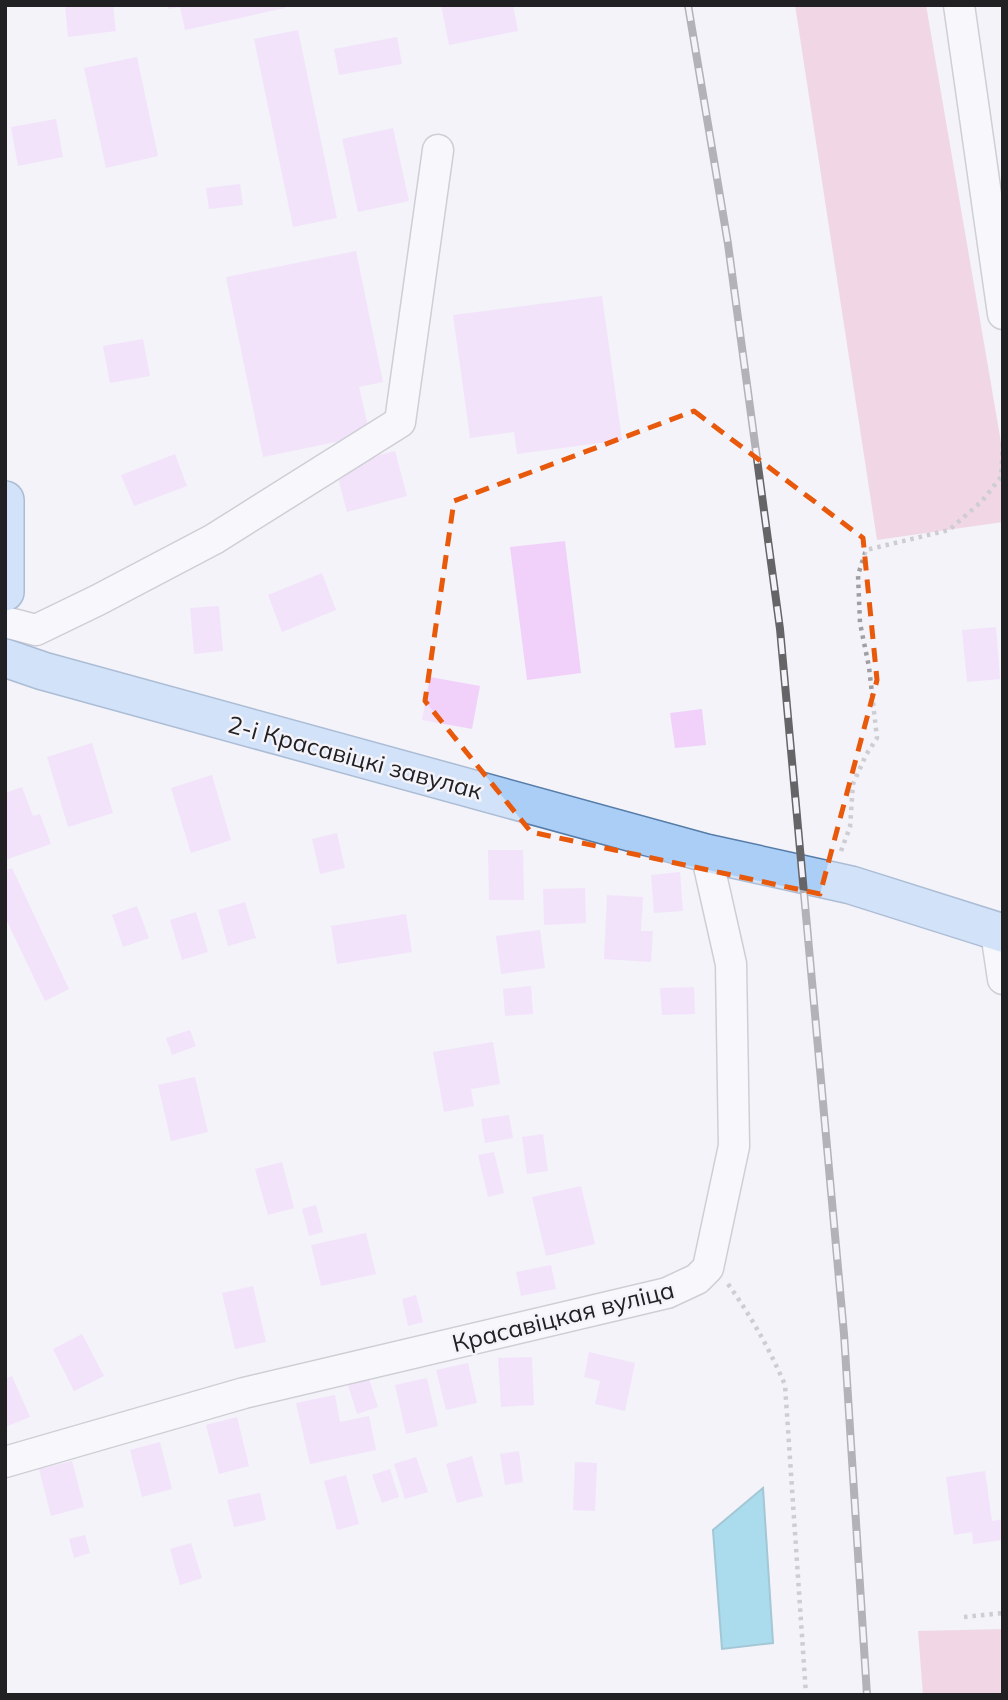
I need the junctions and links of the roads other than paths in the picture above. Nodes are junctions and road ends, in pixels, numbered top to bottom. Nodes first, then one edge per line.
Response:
1 (959, 5) edge
2 (438, 150) dead end
3 (1003, 314) edge
4 (5, 499) edge
5 (5, 592) edge
6 (5, 622) edge
7 (5, 658) edge
8 (706, 853) junction
9 (999, 933) edge
10 (1003, 979) edge
11 (5, 1462) edge

1 - 3 street
2 - 6 street
4 - 5 main road
7 - 8 main road, 2-і Красавіцкі завулак
8 - 9 main road, 2-і Красавіцкі завулак
8 - 11 street, Красавіцкая вуліца
9 - 10 street

